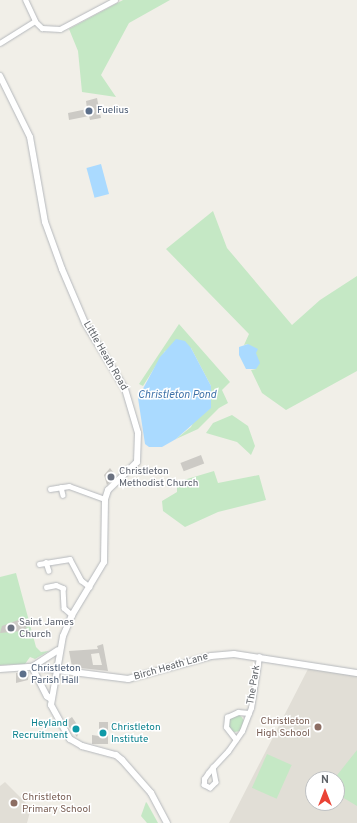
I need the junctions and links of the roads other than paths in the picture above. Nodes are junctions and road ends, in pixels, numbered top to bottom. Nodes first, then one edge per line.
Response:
1 (25, 0) edge
2 (114, 0) edge
3 (35, 21) junction
4 (0, 43) edge
5 (0, 76) edge
6 (62, 487) junction
7 (50, 489) dead end
8 (63, 495) dead end
9 (105, 499) junction
10 (46, 562) junction
11 (39, 564) dead end
12 (49, 571) dead end
13 (90, 586) junction
14 (46, 587) dead end
15 (72, 615) junction
16 (58, 650) junction
17 (259, 657) junction
18 (32, 667) junction
19 (0, 669) edge
20 (55, 671) junction
21 (357, 673) edge
22 (51, 698) junction
23 (249, 714) junction
24 (236, 740) junction
25 (213, 767) dead end
26 (167, 823) edge

1 - 3 street
2 - 3 street
3 - 4 street
5 - 9 street, Little Heath Road
6 - 7 street
6 - 8 street
6 - 9 street
9 - 13 street
10 - 11 street
10 - 12 street
10 - 13 street
13 - 15 street
14 - 15 street
15 - 16 street
16 - 18 street
16 - 20 street
17 - 20 street, Birch Heath Lane
17 - 21 street, Birch Heath Lane
17 - 23 street, The Park
18 - 19 street, Birch Heath Lane
18 - 20 street, Birch Heath Lane
18 - 22 street
20 - 22 street
22 - 26 street
23 - 24 street, The Park
23 - 24 street, The Park
24 - 25 street, The Park

